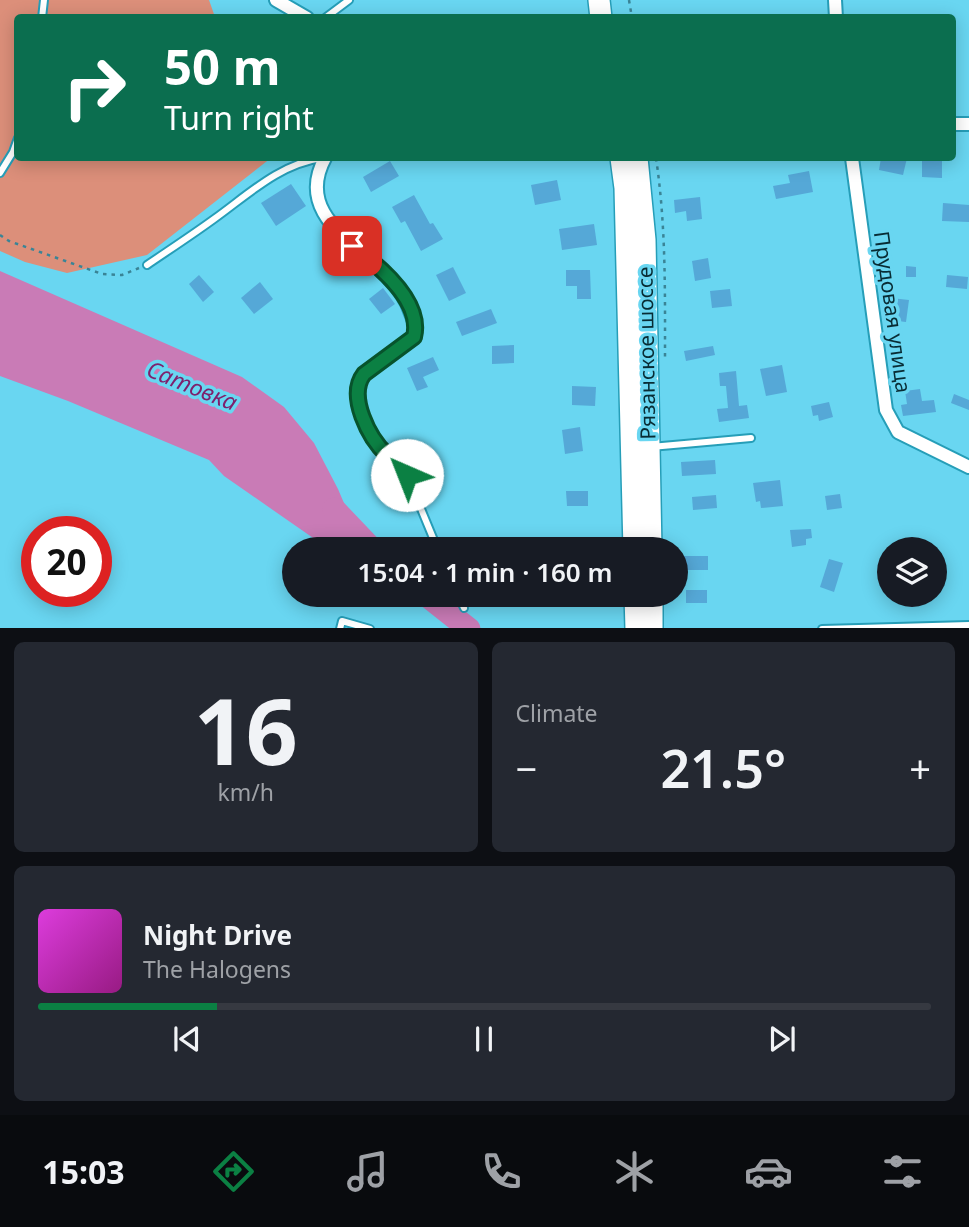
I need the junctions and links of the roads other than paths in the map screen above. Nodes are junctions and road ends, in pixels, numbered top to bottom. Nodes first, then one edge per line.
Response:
1 (276, 0) edge
2 (349, 0) edge
3 (300, 14) edge
4 (331, 14) edge
5 (14, 149) edge
6 (303, 161) edge
7 (322, 161) edge
8 (621, 161) edge
9 (637, 161) edge
10 (852, 161) edge
11 (0, 173) edge
12 (147, 265) road end
13 (403, 345) joint
14 (751, 439) dead end
15 (649, 447) junction
16 (969, 467) edge
17 (433, 537) edge
18 (634, 537) edge
19 (651, 537) edge
20 (635, 607) edge
21 (652, 607) edge
22 (969, 625) edge
23 (340, 628) edge
24 (370, 628) edge
25 (636, 628) edge
26 (652, 628) edge
27 (822, 628) edge

1 - 3 street
2 - 4 lane
5 - 11 lane
6 - 12 lane
7 - 13 street
8 - 18 main road, Рязанское шоссе
9 - 15 main road, Рязанское шоссе
10 - 16 street, Прудовая улица
13 - 17 lane
14 - 15 lane
15 - 19 main road, Рязанское шоссе
20 - 25 main road
21 - 26 main road
22 - 27 lane
23 - 24 lane

